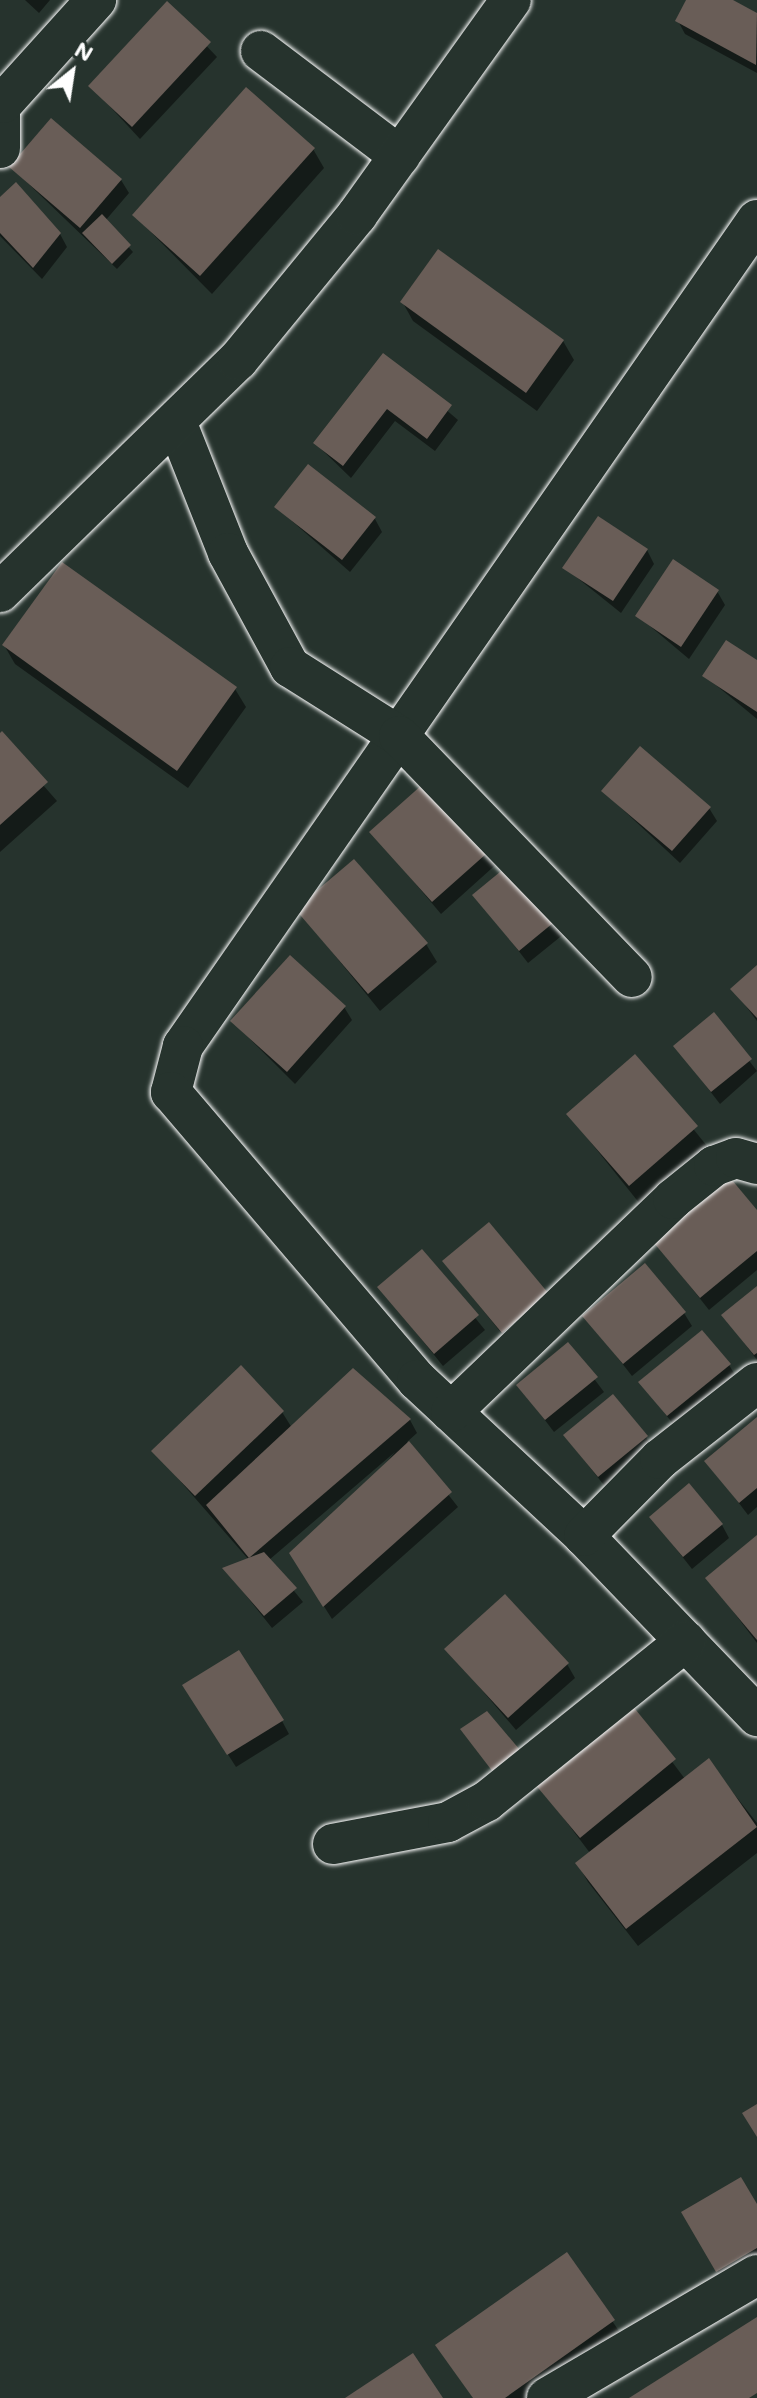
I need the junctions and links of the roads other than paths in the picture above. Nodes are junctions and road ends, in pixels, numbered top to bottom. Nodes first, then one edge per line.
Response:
1 (96, 0) edge
2 (511, 0) edge
3 (261, 51) dead end
4 (2, 101) edge
5 (0, 148) edge
6 (400, 156) junction
7 (757, 220) edge
8 (177, 424) junction
9 (0, 592) edge
10 (399, 736) junction
11 (632, 977) dead end
12 (757, 1164) edge
13 (757, 1383) edge
14 (451, 1412) junction
15 (584, 1536) junction
16 (686, 1641) junction
17 (757, 1716) edge
18 (333, 1844) dead end
19 (757, 2275) edge
20 (547, 2398) edge

1 - 4 street
2 - 6 street
3 - 6 street
4 - 5 street
6 - 8 street
7 - 10 street
8 - 9 street
8 - 10 street
10 - 11 street
10 - 14 street
12 - 14 street
13 - 15 street
14 - 15 street
15 - 16 street
16 - 17 street
16 - 18 street
19 - 20 street

